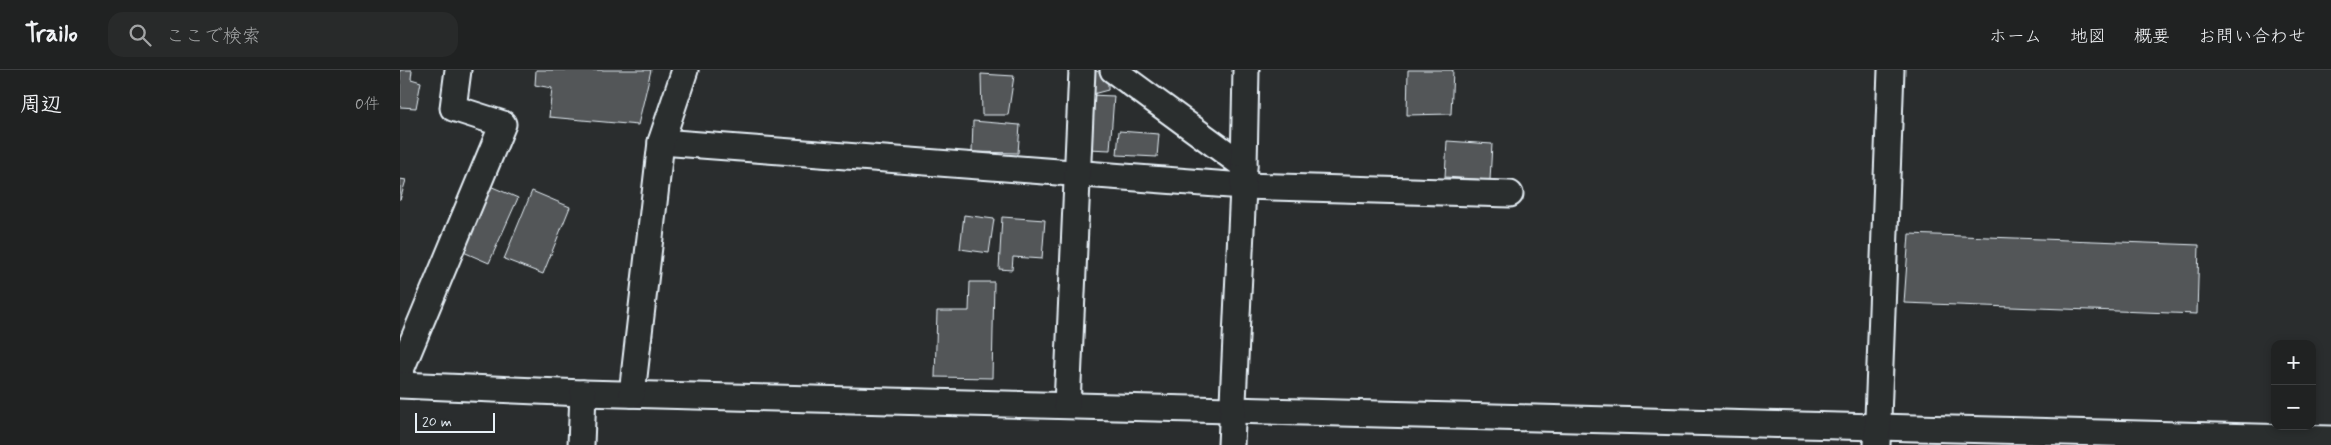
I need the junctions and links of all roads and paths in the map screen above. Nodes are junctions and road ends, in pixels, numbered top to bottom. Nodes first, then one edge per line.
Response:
1 (458, 70) edge
2 (685, 70) edge
3 (1082, 70) edge
4 (1113, 70) edge
5 (1246, 70) edge
6 (1890, 70) edge
7 (661, 142) junction
8 (1078, 174) junction
9 (1244, 176) junction
10 (1510, 194) dead end
11 (400, 372) edge
12 (400, 385) edge
13 (582, 393) junction
14 (632, 394) junction
15 (1067, 405) junction
16 (1232, 410) junction
17 (1878, 435) edge
18 (2331, 439) edge
19 (581, 445) edge
20 (1231, 445) edge

1 - 11 street
2 - 7 street
3 - 8 street
4 - 9 street
5 - 9 street
6 - 17 street
7 - 8 street
7 - 14 street
8 - 9 street
8 - 15 street
9 - 10 street
9 - 16 street
12 - 13 street
13 - 14 street
13 - 19 street
14 - 15 street
15 - 16 street
16 - 17 street
16 - 20 street
17 - 18 street

